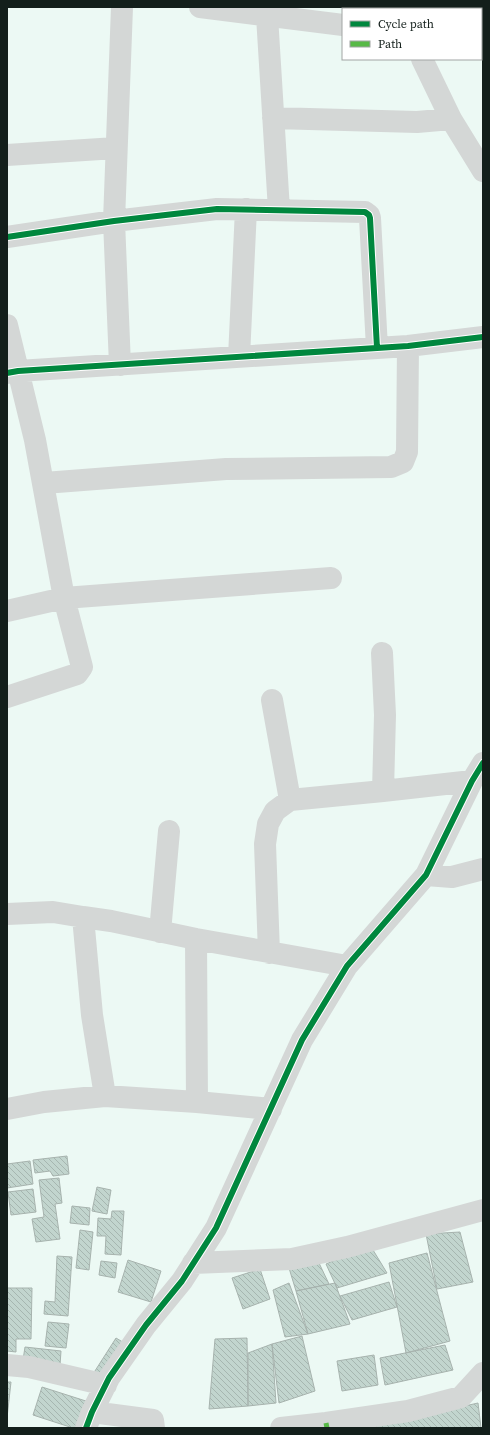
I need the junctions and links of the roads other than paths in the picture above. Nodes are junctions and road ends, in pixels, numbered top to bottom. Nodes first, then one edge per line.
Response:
1 (122, 7) edge
2 (200, 7) edge
3 (267, 16) junction
4 (342, 25) edge
5 (422, 60) edge
6 (273, 118) junction
7 (451, 119) junction
8 (116, 148) junction
9 (7, 155) edge
10 (483, 171) edge
11 (246, 209) junction
12 (279, 210) junction
13 (114, 221) junction
14 (7, 236) edge
15 (7, 325) edge
16 (483, 337) edge
17 (408, 346) junction
18 (377, 348) junction
19 (239, 357) junction
20 (120, 365) junction
21 (13, 372) edge
22 (44, 483) junction
23 (331, 578) dead end
24 (64, 598) junction
25 (7, 611) edge
26 (382, 654) dead end
27 (7, 697) edge
28 (272, 700) dead end
29 (477, 772) edge
30 (383, 791) junction
31 (290, 800) junction
32 (169, 832) dead end
33 (483, 869) edge
34 (426, 875) junction
35 (7, 914) edge
36 (83, 917) junction
37 (160, 932) junction
38 (196, 939) junction
39 (269, 953) junction
40 (347, 966) junction
41 (105, 1096) junction
42 (197, 1102) junction
43 (7, 1109) edge
44 (271, 1109) junction
45 (483, 1210) edge
46 (193, 1263) junction
47 (7, 1365) edge
48 (483, 1373) edge
49 (106, 1385) junction
50 (89, 1420) edge
51 (154, 1428) edge
52 (281, 1428) edge

1 - 8 street
2 - 3 street
3 - 4 street
3 - 6 street
5 - 7 street
6 - 7 street
6 - 12 street
7 - 10 street
8 - 9 street
8 - 13 street
11 - 12 street
11 - 13 street
11 - 19 street
12 - 18 street
13 - 14 street
13 - 20 street
15 - 21 street
16 - 17 street
17 - 18 street
17 - 22 street
18 - 19 street
19 - 20 street
20 - 21 street
21 - 22 street
22 - 24 street
23 - 24 street
24 - 25 street
24 - 27 street
26 - 30 street
28 - 31 street
29 - 30 street
29 - 34 street
30 - 31 street
31 - 39 street
32 - 37 street
33 - 34 street
34 - 40 street
35 - 36 street
36 - 37 street
36 - 41 street
37 - 38 street
38 - 39 street
38 - 42 street
39 - 40 street
40 - 44 street
41 - 42 street
41 - 43 street
42 - 44 street
44 - 46 street
45 - 46 street
46 - 49 street
47 - 49 street
48 - 52 street
49 - 50 street
50 - 51 street

